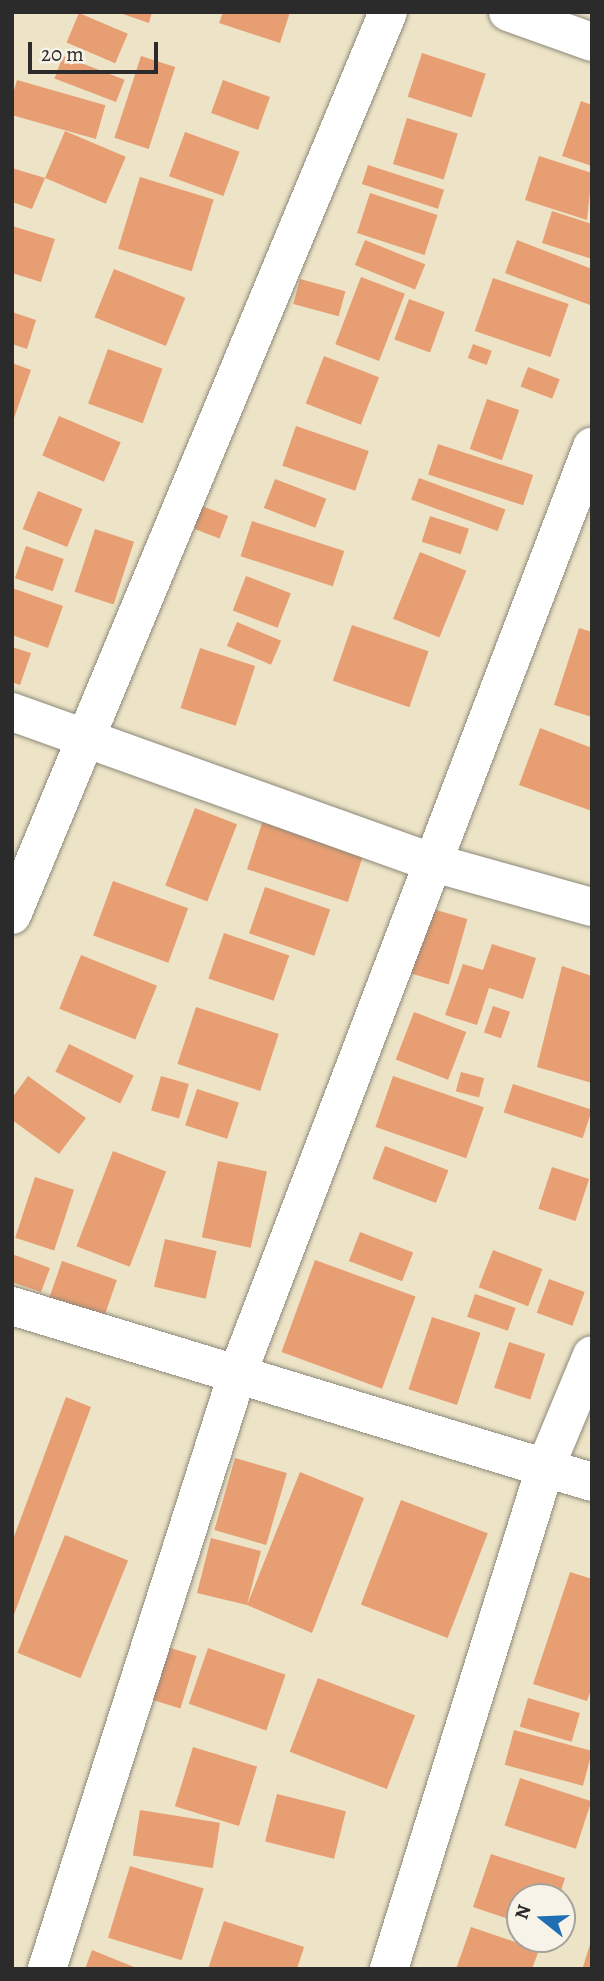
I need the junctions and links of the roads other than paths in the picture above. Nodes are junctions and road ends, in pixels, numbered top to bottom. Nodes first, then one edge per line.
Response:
1 (388, 12) edge
2 (508, 12) edge
3 (592, 42) edge
4 (592, 447) edge
5 (12, 712) edge
6 (89, 740) junction
7 (434, 863) junction
8 (592, 907) edge
9 (12, 915) edge
10 (12, 1306) edge
11 (592, 1355) edge
12 (237, 1375) junction
13 (545, 1468) junction
14 (592, 1482) edge
15 (47, 1969) edge
16 (389, 1969) edge

1 - 6 street
2 - 3 street
4 - 7 street
5 - 6 street
6 - 7 street
6 - 9 street
7 - 8 street
7 - 12 street
10 - 12 street
11 - 13 street
12 - 13 street
12 - 15 street
13 - 14 street
13 - 16 street

